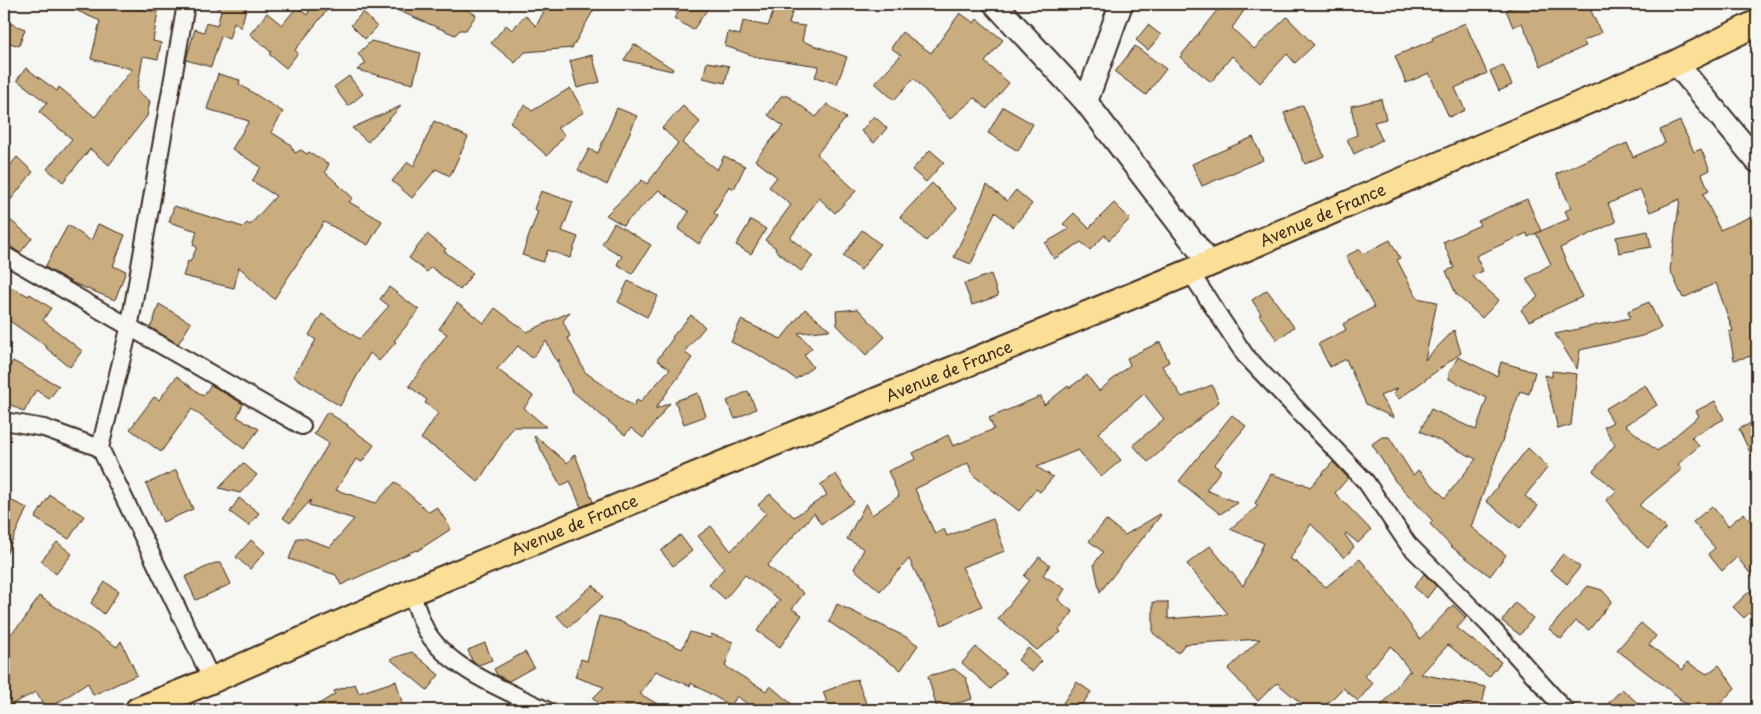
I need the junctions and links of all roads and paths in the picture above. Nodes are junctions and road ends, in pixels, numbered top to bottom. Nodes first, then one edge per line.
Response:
1 (186, 4) edge
2 (995, 4) edge
3 (1121, 4) edge
4 (1757, 23) edge
5 (1676, 63) junction
6 (1086, 102) junction
7 (1757, 161) edge
8 (4, 255) edge
9 (1200, 268) junction
10 (129, 329) junction
11 (4, 421) edge
12 (302, 426) dead end
13 (100, 448) junction
14 (411, 592) junction
15 (212, 680) junction
16 (138, 710) edge
17 (546, 710) edge
18 (1565, 710) edge

1 - 10 street
2 - 6 street
3 - 6 street
4 - 5 main road, Avenue de France
5 - 7 street
5 - 9 main road, Avenue de France
6 - 9 street
8 - 10 street
9 - 14 main road, Avenue de France
9 - 18 street
10 - 12 street
10 - 13 street
11 - 13 street
13 - 15 street
14 - 15 main road, Avenue de France
14 - 17 street
15 - 16 main road, Avenue de France

